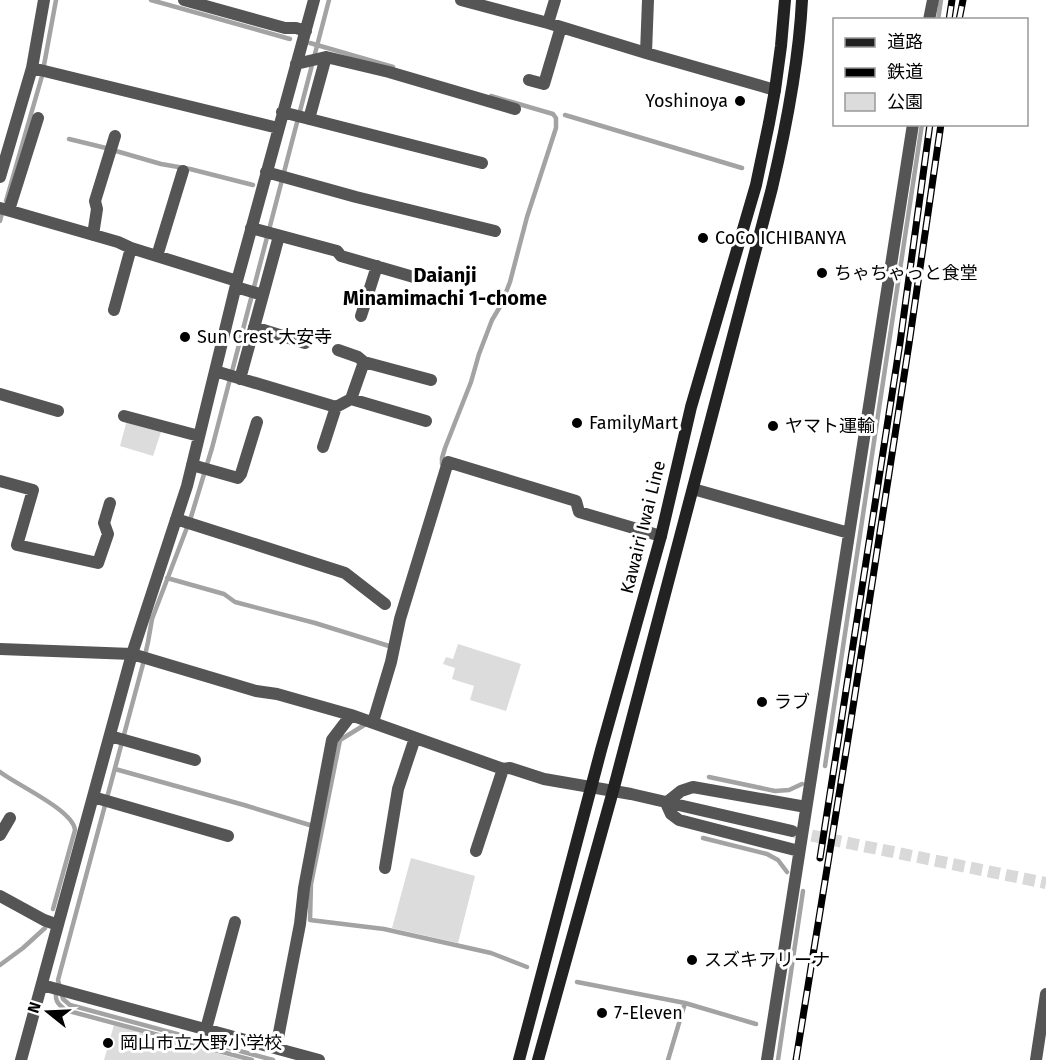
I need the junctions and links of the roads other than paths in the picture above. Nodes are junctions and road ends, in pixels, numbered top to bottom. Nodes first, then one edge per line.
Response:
1 (44, 0) edge
2 (184, 0) edge
3 (314, 0) edge
4 (462, 0) edge
5 (555, 0) edge
6 (648, 0) edge
7 (785, 0) edge
8 (802, 0) edge
9 (933, 0) edge
10 (930, 18) edge
11 (548, 23) junction
12 (561, 27) junction
13 (306, 31) junction
14 (646, 53) junction
15 (323, 58) junction
16 (301, 63) junction
17 (39, 70) junction
18 (529, 80) dead end
19 (775, 90) junction
20 (515, 109) dead end
21 (287, 113) junction
22 (38, 118) dead end
23 (307, 119) junction
24 (913, 126) edge
25 (278, 128) junction
26 (6, 134) edge
27 (115, 136) dead end
28 (482, 163) dead end
29 (183, 171) dead end
30 (271, 174) junction
31 (0, 177) edge
32 (5, 209) edge
33 (495, 231) dead end
34 (267, 232) junction
35 (93, 235) junction
36 (131, 248) junction
37 (157, 256) junction
38 (377, 266) junction
39 (417, 278) dead end
40 (248, 290) junction
41 (114, 310) dead end
42 (361, 316) dead end
43 (254, 327) junction
44 (305, 343) dead end
45 (338, 350) dead end
46 (364, 362) junction
47 (229, 375) junction
48 (431, 380) dead end
49 (0, 394) edge
50 (351, 399) junction
51 (336, 407) junction
52 (58, 411) dead end
53 (124, 416) dead end
54 (426, 421) dead end
55 (257, 422) dead end
56 (199, 436) junction
57 (323, 447) dead end
58 (195, 466) junction
59 (0, 481) edge
60 (693, 489) junction
61 (110, 503) dead end
62 (184, 522) junction
63 (849, 533) junction
64 (661, 536) junction
65 (385, 604) dead end
66 (0, 649) edge
67 (141, 657) junction
68 (351, 714) junction
69 (369, 721) junction
70 (415, 738) junction
71 (119, 739) junction
72 (195, 760) dead end
73 (503, 769) junction
74 (591, 788) junction
75 (613, 791) junction
76 (102, 799) junction
77 (666, 803) junction
78 (806, 807) junction
79 (9, 818) dead end
80 (792, 831) tunnel mouth
81 (0, 835) edge
82 (228, 836) dead end
83 (477, 851) dead end
84 (799, 851) junction
85 (385, 868) dead end
86 (0, 896) edge
87 (235, 922) dead end
88 (58, 925) junction
89 (46, 986) junction
90 (1046, 994) edge
91 (206, 1029) junction
92 (276, 1048) junction
93 (21, 1060) edge
94 (319, 1060) edge
95 (519, 1060) edge
96 (538, 1060) edge
97 (767, 1060) edge
98 (1036, 1060) edge

1 - 17 street
2 - 13 street
3 - 13 street
4 - 11 street
5 - 11 street
6 - 14 street
7 - 19 main road, Kawairi Iwai Line
8 - 60 main road, Kawairi Iwai Line
9 - 10 street
11 - 12 street
12 - 14 street
12 - 18 street
13 - 16 street
14 - 19 street
15 - 16 street
15 - 20 street
15 - 23 street
16 - 21 street
17 - 25 street
17 - 26 street
19 - 64 main road, Kawairi Iwai Line
21 - 23 street
21 - 25 street
22 - 32 street
23 - 28 street
24 - 63 street
25 - 30 street
26 - 31 street
27 - 35 street
29 - 37 street
30 - 33 street
30 - 34 street
32 - 35 street
34 - 38 street
34 - 40 street
34 - 40 street
35 - 36 street
36 - 37 street
36 - 41 street
37 - 40 street
38 - 39 street
38 - 42 street
40 - 43 street
40 - 47 street
43 - 44 street
43 - 47 street
45 - 46 street
46 - 48 street
46 - 50 street
47 - 51 street
47 - 56 street
49 - 52 street
50 - 51 street
50 - 54 street
51 - 57 street
53 - 56 street
55 - 58 street
56 - 58 street
58 - 62 street
59 - 61 street
60 - 63 street
60 - 75 main road, Kawairi Iwai Line
62 - 65 street
62 - 67 street
63 - 78 street
64 - 69 street
64 - 74 main road, Kawairi Iwai Line
66 - 67 street
67 - 68 street
67 - 71 street
68 - 69 street
68 - 92 street
69 - 70 street
70 - 73 street
70 - 85 street
71 - 72 street
71 - 76 street
73 - 74 street
73 - 83 street
74 - 75 street
74 - 95 main road, Kawairi Iwai Line
75 - 77 street
75 - 96 main road, Kawairi Iwai Line
76 - 82 street
76 - 88 street
77 - 78 street
77 - 80 street
77 - 84 street
78 - 84 street
79 - 81 street
84 - 97 street
86 - 88 street
87 - 91 street
88 - 89 street
89 - 91 street
89 - 93 street
90 - 98 street
91 - 92 street
92 - 94 street

